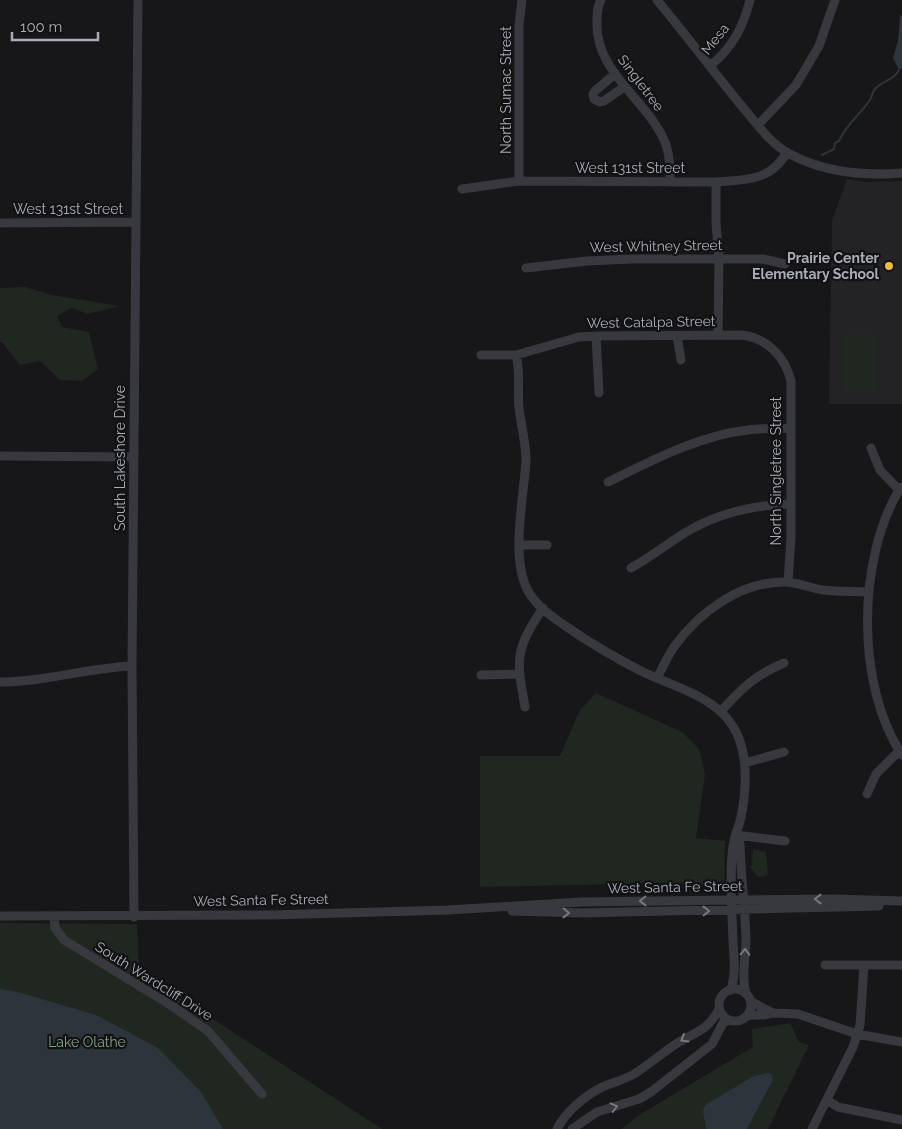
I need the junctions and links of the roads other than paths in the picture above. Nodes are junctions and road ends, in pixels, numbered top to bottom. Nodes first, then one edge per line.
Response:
1 (138, 0) edge
2 (522, 0) edge
3 (601, 0) edge
4 (657, 0) edge
5 (750, 0) edge
6 (835, 0) edge
7 (710, 66) junction
8 (615, 74) junction
9 (624, 87) junction
10 (758, 125) junction
11 (787, 152) junction
12 (902, 173) edge
13 (519, 181) junction
14 (670, 182) junction
15 (716, 182) junction
16 (462, 189) dead end
17 (136, 222) junction
18 (0, 223) edge
19 (719, 259) junction
20 (785, 264) dead end
21 (526, 268) dead end
22 (718, 335) junction
23 (596, 336) junction
24 (677, 336) junction
25 (481, 355) dead end
26 (516, 355) junction
27 (681, 360) dead end
28 (783, 362) joint
29 (599, 393) dead end
30 (790, 428) junction
31 (871, 448) dead end
32 (0, 456) edge
33 (133, 457) junction
34 (608, 482) dead end
35 (900, 488) edge
36 (790, 504) junction
37 (520, 545) junction
38 (547, 546) dead end
39 (631, 568) dead end
40 (788, 582) junction
41 (869, 592) junction
42 (543, 608) junction
43 (784, 663) dead end
44 (132, 666) junction
45 (519, 674) junction
46 (481, 675) dead end
47 (657, 678) junction
48 (0, 682) edge
49 (525, 707) dead end
50 (722, 712) junction
51 (784, 752) dead end
52 (901, 753) edge
53 (744, 763) junction
54 (867, 794) dead end
55 (736, 835) junction
56 (785, 841) dead end
57 (732, 900) junction
58 (744, 900) junction
59 (902, 901) edge
60 (902, 906) edge
61 (448, 910) junction
62 (733, 910) junction
63 (744, 910) junction
64 (0, 916) edge
65 (54, 917) junction
66 (134, 917) junction
67 (825, 965) dead end
68 (864, 965) junction
69 (902, 965) edge
70 (731, 990) junction
71 (748, 997) junction
72 (719, 1009) junction
73 (773, 1013) junction
74 (745, 1017) junction
75 (728, 1020) junction
76 (857, 1034) junction
77 (902, 1042) edge
78 (262, 1094) dead end
79 (827, 1100) junction
80 (902, 1120) edge
81 (558, 1129) edge
82 (572, 1129) edge
83 (812, 1129) edge

1 - 17 street, South Lakeshore Drive
2 - 13 street, North Sumac Street
3 - 8 street, Singletree
4 - 7 street
5 - 7 street, Mesa
6 - 10 street
7 - 10 street
8 - 9 street, Singletree
8 - 9 street
9 - 14 street, Singletree
10 - 11 street
11 - 12 street
11 - 15 street, West 131st Street
13 - 14 street, West 131st Street
13 - 16 street, West 131st Street
14 - 15 street, West 131st Street
15 - 19 street
17 - 18 street, West 131st Street
17 - 33 street, South Lakeshore Drive
19 - 20 street, West Whitney Street
19 - 21 street, West Whitney Street
19 - 22 street
22 - 24 street, West Catalpa Street
22 - 28 street, West Catalpa Street
23 - 24 street, West Catalpa Street
23 - 26 street, West Catalpa Street
23 - 29 street
24 - 27 street
25 - 26 street, West Catalpa Street
26 - 37 street
28 - 30 street, North Singletree Street
30 - 34 street
30 - 36 street, North Singletree Street
31 - 35 street
32 - 33 street
33 - 44 street, South Lakeshore Drive
35 - 41 street
36 - 39 street
36 - 40 street, North Singletree Street
37 - 38 street
37 - 42 street
40 - 41 street
40 - 47 street
41 - 52 street
42 - 45 street
42 - 47 street
43 - 50 street
44 - 48 street
44 - 66 street, South Lakeshore Drive
45 - 46 street
45 - 49 street
47 - 50 street
50 - 53 street
51 - 53 street
52 - 54 street
53 - 55 street
55 - 56 street
55 - 57 street
55 - 58 street
57 - 58 street, West Santa Fe Street
57 -> 61 street, West Santa Fe Street
57 - 62 street
59 -> 58 street, West Santa Fe Street
58 - 63 street
60 - 63 street, West Santa Fe Street
61 -> 62 street, West Santa Fe Street
61 - 66 street, West Santa Fe Street
62 - 63 street, West Santa Fe Street
62 - 70 street
71 -> 63 street
64 - 65 street, West Santa Fe Street
65 - 66 street, West Santa Fe Street
65 - 78 street, South Wardcliff Drive
67 - 68 street
68 - 69 street
68 - 76 street
70 - 71 street
70 - 72 street
71 - 73 street
71 - 74 street
72 - 75 street
72 -> 81 street
73 - 74 street
73 - 76 street
74 - 75 street
82 -> 75 street
76 - 77 street
76 - 79 street
79 - 80 street
79 - 83 street

